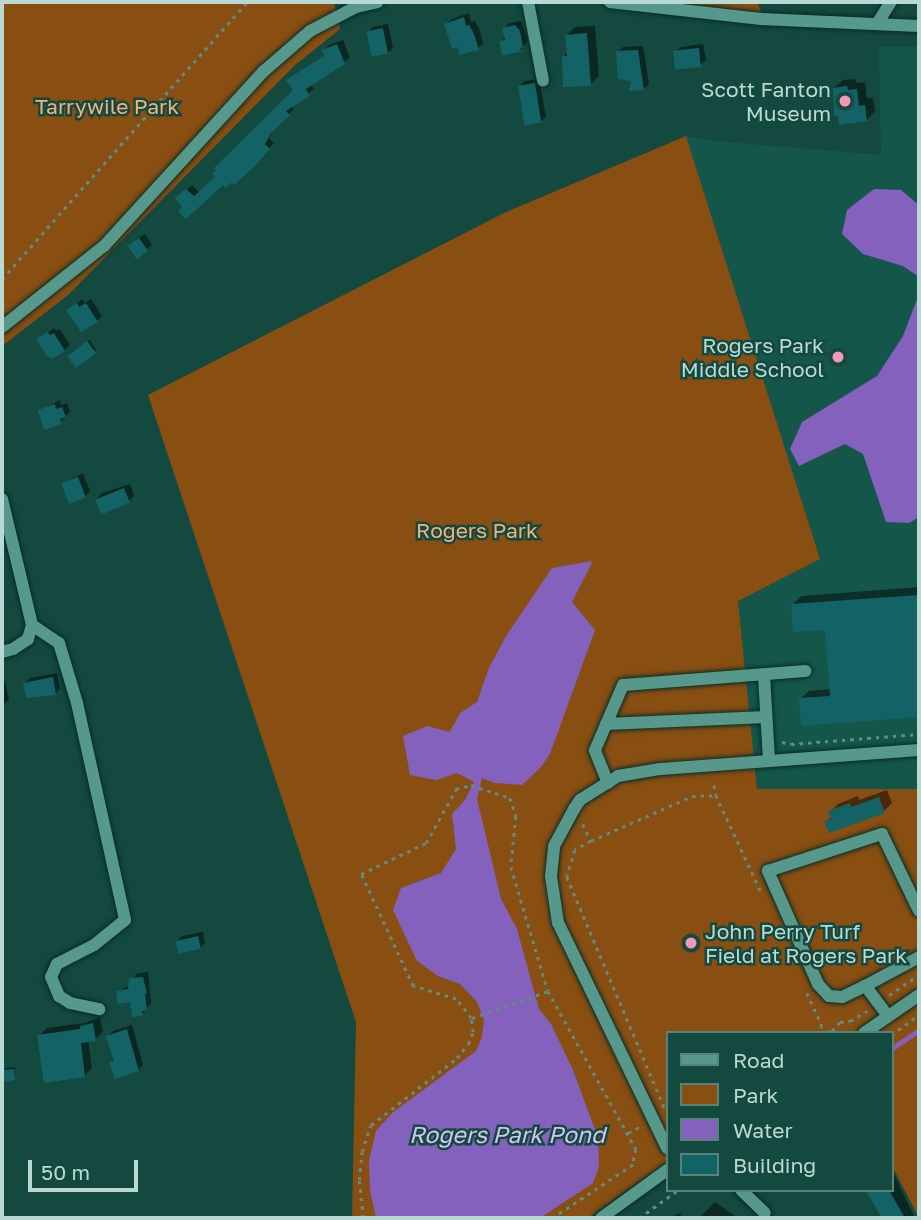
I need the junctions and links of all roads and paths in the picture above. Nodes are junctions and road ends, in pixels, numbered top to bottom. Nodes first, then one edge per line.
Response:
1 (247, 2) edge
2 (377, 2) edge
3 (528, 2) edge
4 (610, 2) edge
5 (891, 2) edge
6 (877, 24) junction
7 (919, 26) edge
8 (543, 81) dead end
9 (2, 279) edge
10 (2, 327) edge
11 (2, 499) edge
12 (32, 625) junction
13 (2, 652) edge
14 (805, 671) dead end
15 (764, 676) junction
16 (766, 717) junction
17 (606, 724) junction
18 (919, 734) edge
19 (777, 740) dead end
20 (919, 750) edge
21 (769, 761) junction
22 (608, 783) junction
23 (716, 795) dead end
24 (583, 824) dead end
25 (591, 841) junction
26 (919, 911) edge
27 (919, 957) edge
28 (865, 986) junction
29 (548, 991) junction
30 (919, 995) edge
31 (99, 1009) dead end
32 (919, 1015) edge
33 (888, 1016) junction
34 (471, 1018) junction
35 (867, 1031) edge
36 (893, 1034) edge
37 (666, 1109) edge
38 (666, 1146) edge
39 (666, 1171) edge
40 (675, 1192) edge
41 (743, 1192) edge
42 (765, 1213) dead end
43 (363, 1218) edge
44 (553, 1218) edge
45 (601, 1218) edge
46 (639, 1218) edge

1 - 9 path
2 - 10 street
3 - 8 street
4 - 6 street
5 - 6 street
6 - 7 street
11 - 12 street
12 - 13 street
12 - 31 street
14 - 15 street
15 - 16 street
15 - 17 street
16 - 17 street
16 - 21 street
17 - 22 street
18 - 19 path
20 - 21 street
21 - 22 street
22 - 38 street
23 - 25 path
24 - 25 path
25 - 37 path
26 - 28 street
27 - 28 street
28 - 33 street
29 - 34 path
29 - 34 path
29 - 44 path
30 - 33 street
32 - 36 path
33 - 35 street
34 - 43 path
39 - 45 street
40 - 46 path
41 - 42 street

